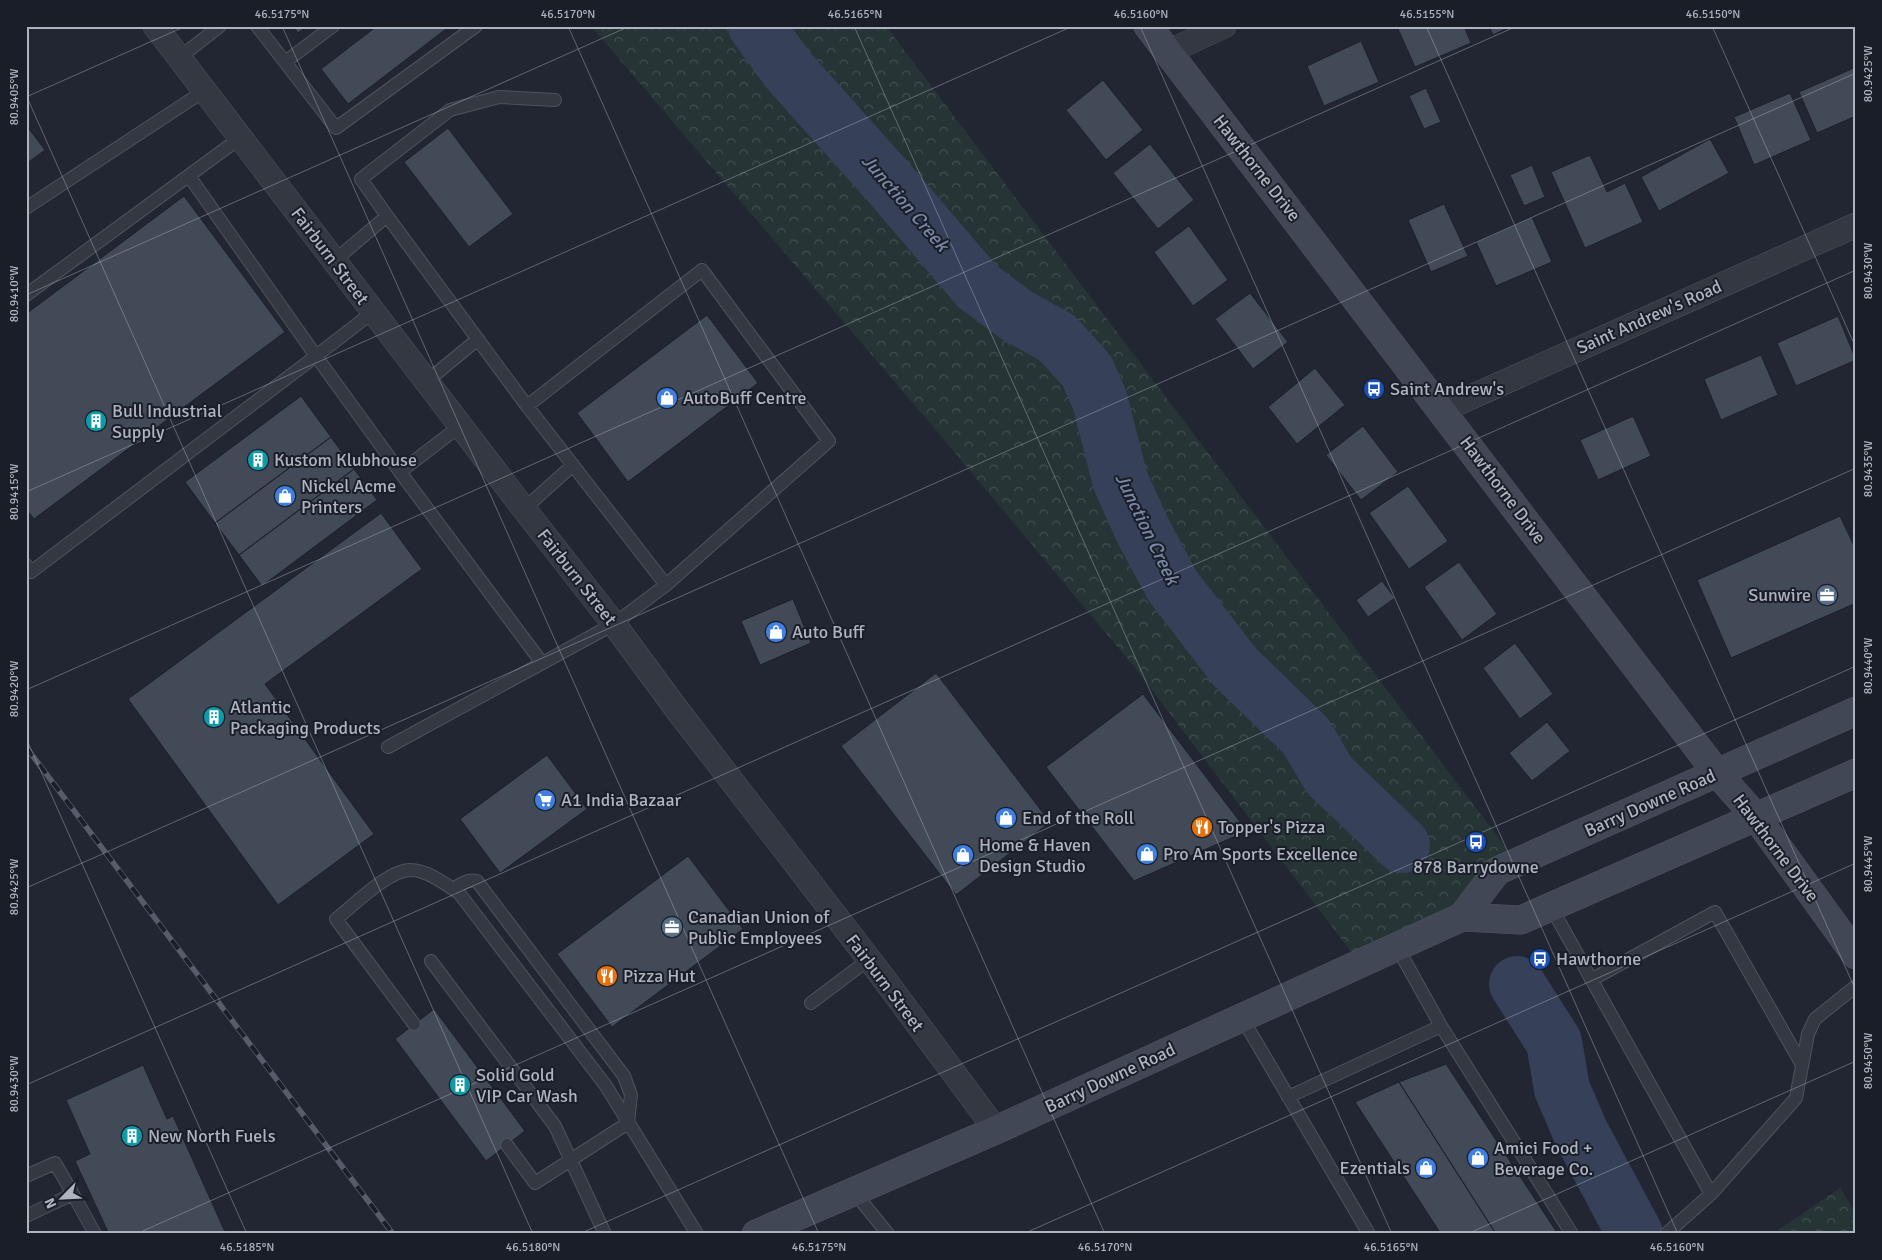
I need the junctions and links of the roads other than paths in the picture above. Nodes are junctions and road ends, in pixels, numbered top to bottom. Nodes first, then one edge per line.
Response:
1 (155, 26) edge
2 (220, 26) edge
3 (257, 26) edge
4 (333, 26) edge
5 (476, 26) edge
6 (1148, 26) edge
7 (1224, 26) edge
8 (1168, 52) junction
9 (179, 58) junction
10 (285, 62) junction
11 (204, 91) junction
12 (555, 100) dead end
13 (240, 138) junction
14 (189, 176) junction
15 (26, 208) edge
16 (387, 216) junction
17 (1856, 225) edge
18 (334, 261) junction
19 (26, 295) edge
20 (373, 312) junction
21 (478, 339) junction
22 (316, 356) junction
23 (426, 382) junction
24 (528, 406) junction
25 (1442, 410) junction
26 (460, 426) junction
27 (573, 465) junction
28 (400, 472) junction
29 (524, 509) junction
30 (26, 565) edge
31 (666, 584) junction
32 (614, 624) junction
33 (542, 663) junction
34 (1856, 711) edge
35 (388, 747) dead end
36 (1718, 773) junction
37 (1856, 773) edge
38 (1756, 817) junction
39 (453, 889) junction
40 (1551, 907) junction
41 (1462, 917) junction
42 (1852, 943) edge
43 (1396, 947) junction
44 (868, 960) junction
45 (431, 961) dead end
46 (1591, 980) junction
47 (1856, 986) edge
48 (811, 1003) dead end
49 (1242, 1018) junction
50 (414, 1024) dead end
51 (1441, 1026) junction
52 (1801, 1063) junction
53 (1288, 1097) junction
54 (628, 1122) junction
55 (996, 1130) junction
56 (507, 1145) dead end
57 (571, 1160) junction
58 (26, 1176) edge
59 (854, 1192) junction
60 (73, 1194) junction
61 (1711, 1194) junction
62 (26, 1216) edge
63 (95, 1234) edge
64 (605, 1234) edge
65 (697, 1234) edge
66 (756, 1234) edge
67 (888, 1234) edge
68 (1369, 1234) edge
69 (1572, 1234) edge
70 (1666, 1234) edge

1 - 9 street, Fairburn Street
2 - 9 lane
3 - 10 lane
4 - 10 lane
5 - 10 lane
6 - 8 main road, Hawthorne Drive
7 - 8 street
8 - 25 main road, Hawthorne Drive
9 - 11 street, Fairburn Street
11 - 13 street, Fairburn Street
11 - 15 lane
12 - 16 lane
13 - 14 lane
13 - 18 street, Fairburn Street
14 - 19 lane
14 - 22 lane
16 - 18 lane
16 - 21 lane
17 - 25 street, Saint Andrew's Road
18 - 20 street, Fairburn Street
20 - 22 lane
20 - 23 street, Fairburn Street
21 - 23 lane
21 - 24 lane
22 - 28 lane
22 - 30 lane
23 - 26 street, Fairburn Street
24 - 27 lane
24 - 31 lane
25 - 36 main road, Hawthorne Drive
26 - 28 lane
26 - 29 street, Fairburn Street
27 - 29 lane
27 - 31 lane
28 - 33 lane
29 - 32 street, Fairburn Street
31 - 32 lane
32 - 33 lane
32 - 44 street, Fairburn Street
33 - 35 lane
34 - 36 main road, Barry Downe Road
36 - 38 main road, Hawthorne Drive
36 - 41 main road, Barry Downe Road
37 - 38 main road, Barry Downe Road
38 - 40 main road, Barry Downe Road
38 - 42 main road, Hawthorne Drive
39 - 50 lane
39 - 54 lane
39 - 54 lane
40 - 41 main road, Barry Downe Road
40 - 46 lane
41 - 43 main road, Barry Downe Road
43 - 49 main road, Barry Downe Road
43 - 51 lane
44 - 48 lane
44 - 55 street, Fairburn Street
45 - 57 lane
46 - 52 lane
46 - 61 lane
47 - 52 lane
49 - 53 lane
49 - 55 main road, Barry Downe Road
51 - 53 lane
51 - 69 lane
52 - 61 lane
53 - 68 lane
54 - 57 lane
54 - 65 lane
55 - 59 main road, Barry Downe Road
56 - 57 lane
57 - 64 lane
58 - 60 lane
59 - 66 main road, Barry Downe Road
59 - 67 lane
60 - 62 lane
60 - 63 lane
61 - 70 lane

